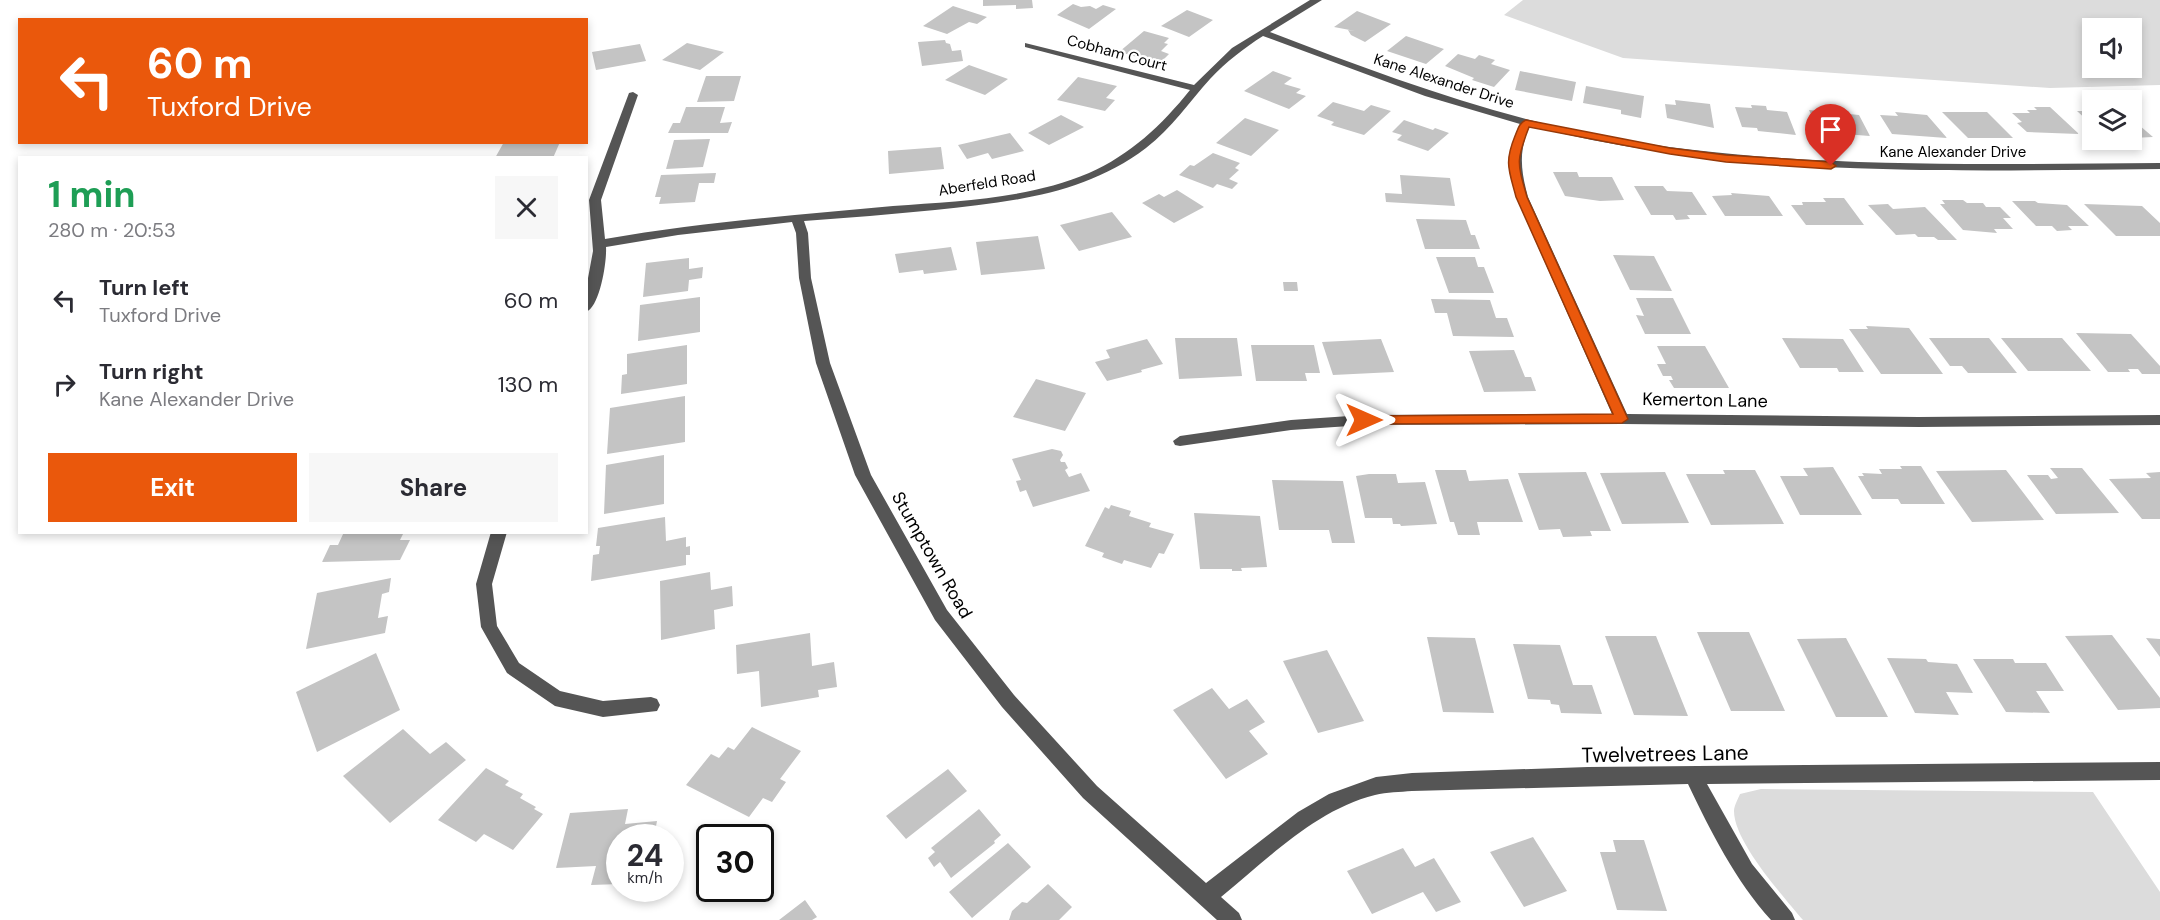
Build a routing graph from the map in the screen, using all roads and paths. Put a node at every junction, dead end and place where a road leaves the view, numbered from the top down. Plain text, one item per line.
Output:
1 (1317, 0) edge
2 (1262, 32) junction
3 (1029, 45) dead end
4 (1197, 89) junction
5 (633, 95) dead end
6 (1526, 123) junction
7 (2160, 165) edge
8 (797, 218) junction
9 (600, 244) junction
10 (588, 303) edge
11 (1622, 419) junction
12 (2160, 420) edge
13 (1180, 441) dead end
14 (498, 534) edge
15 (651, 705) dead end
16 (2160, 771) edge
17 (1694, 777) junction
18 (1205, 897) junction
19 (1232, 920) edge
20 (1785, 920) edge

1 - 2 street, Aberfeld Road
2 - 4 street, Aberfeld Road
2 - 6 street, Kane Alexander Drive
3 - 4 street, Cobham Court
4 - 8 street, Aberfeld Road
5 - 9 street
6 - 7 street, Kane Alexander Drive
6 - 11 street
8 - 9 street, Aberfeld Road
8 - 18 street, Stumptown Road
9 - 10 street
11 - 12 street, Kemerton Lane
11 - 13 street, Kemerton Lane
14 - 15 street
16 - 17 street, Twelvetrees Lane
17 - 18 street, Twelvetrees Lane
17 - 20 street
18 - 19 street, Stumptown Road

